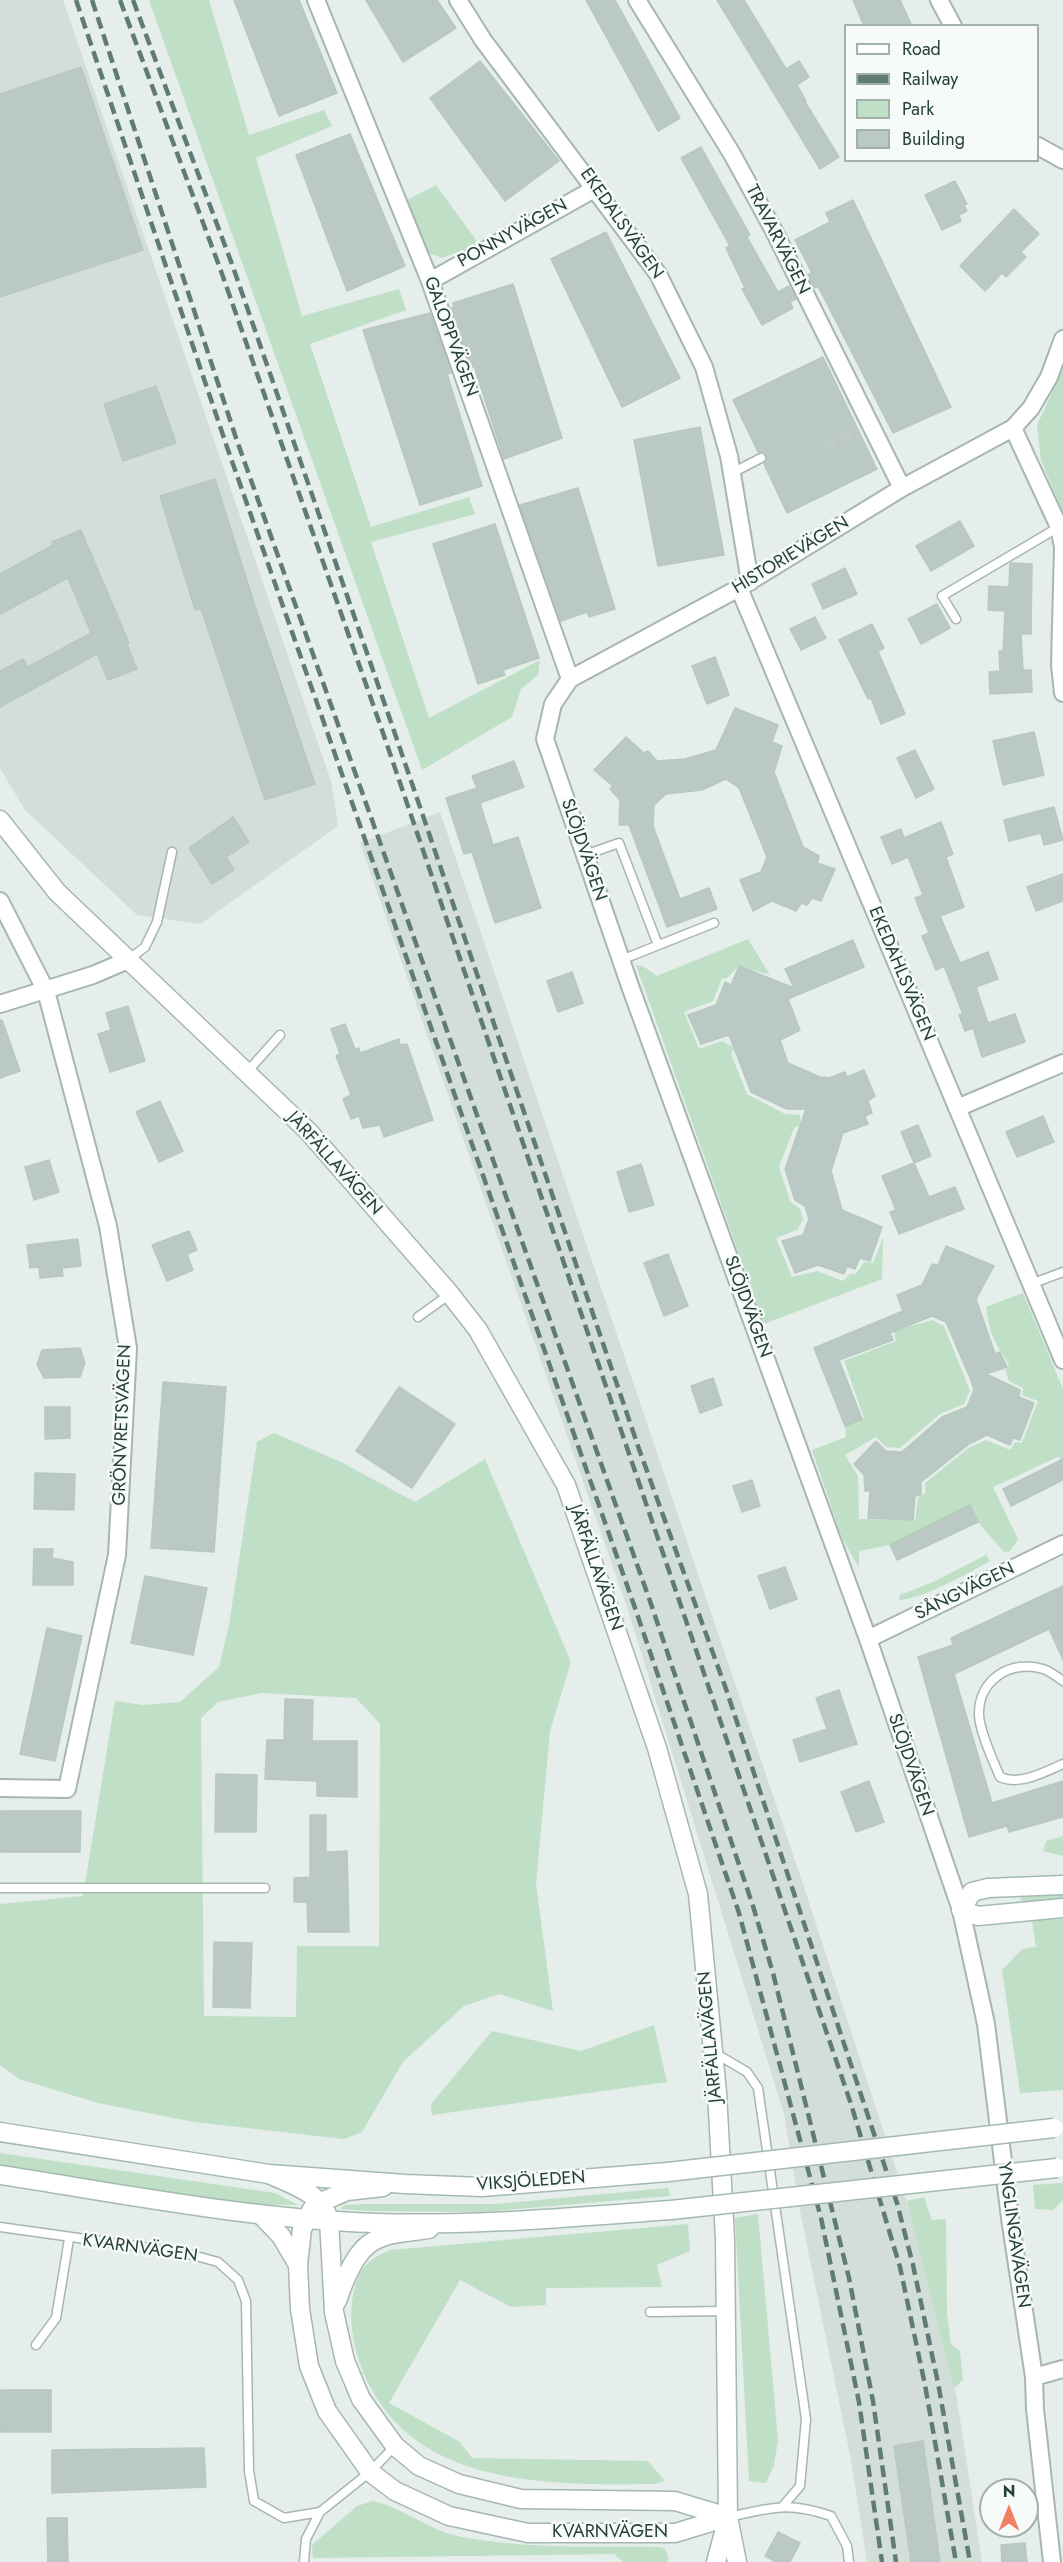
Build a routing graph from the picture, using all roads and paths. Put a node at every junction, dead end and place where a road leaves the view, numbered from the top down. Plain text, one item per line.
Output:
1 (316, 0) edge
2 (458, 0) edge
3 (637, 0) edge
4 (939, 0) edge
5 (952, 24) edge
6 (1039, 147) edge
7 (1063, 160) edge
8 (596, 188) junction
9 (430, 281) junction
10 (1063, 339) edge
11 (1013, 428) junction
12 (761, 458) dead end
13 (732, 473) junction
14 (902, 488) junction
15 (1059, 527) junction
16 (745, 585) junction
17 (956, 620) dead end
18 (570, 679) junction
19 (1063, 693) edge
20 (553, 704) joint
21 (0, 820) edge
22 (172, 852) dead end
23 (585, 855) junction
24 (0, 901) edge
25 (714, 923) dead end
26 (658, 945) junction
27 (128, 960) junction
28 (621, 960) junction
29 (46, 991) junction
30 (0, 1004) edge
31 (280, 1035) dead end
32 (1063, 1063) edge
33 (247, 1073) junction
34 (957, 1108) junction
35 (1063, 1272) edge
36 (1031, 1284) junction
37 (450, 1294) junction
38 (418, 1317) dead end
39 (1063, 1360) edge
40 (1063, 1544) edge
41 (868, 1639) junction
42 (1063, 1681) edge
43 (1063, 1764) edge
44 (0, 1788) edge
45 (1063, 1885) edge
46 (0, 1888) edge
47 (265, 1888) dead end
48 (1063, 1908) edge
49 (961, 1910) junction
50 (713, 2052) junction
51 (1058, 2128) edge
52 (0, 2132) edge
53 (1060, 2168) edge
54 (269, 2174) junction
55 (0, 2175) edge
56 (405, 2184) junction
57 (321, 2202) junction
58 (261, 2216) junction
59 (306, 2218) junction
60 (329, 2220) junction
61 (465, 2223) junction
62 (0, 2228) edge
63 (69, 2239) junction
64 (298, 2265) junction
65 (726, 2311) junction
66 (334, 2312) junction
67 (650, 2312) dead end
68 (36, 2345) dead end
69 (1063, 2369) edge
70 (1034, 2377) junction
71 (1063, 2382) edge
72 (395, 2446) junction
73 (370, 2472) junction
74 (783, 2506) junction
75 (320, 2512) junction
76 (728, 2517) junction
77 (304, 2562) edge
78 (716, 2562) edge
79 (737, 2562) edge
80 (849, 2562) edge
81 (1052, 2562) edge

1 - 9 street, GALOPPVÄGEN
2 - 8 street, EKEDALSVÄGEN
3 - 14 street, TRAVARVÄGEN
4 - 5 street
6 - 7 street
8 - 9 street, PONNYVÄGEN
8 - 13 street, EKEDALSVÄGEN
9 - 18 street, GALOPPVÄGEN
10 - 11 street, HISTORIEVÄGEN
11 - 14 street, HISTORIEVÄGEN
11 - 15 street
12 - 13 lane
13 - 16 street, EKEDALSVÄGEN
14 - 16 street, HISTORIEVÄGEN
15 - 17 lane
15 - 19 street
16 - 18 street, HISTORIEVÄGEN
16 - 34 street, EKEDAHLSVÄGEN
18 - 20 street, HISTORIEVÄGEN
20 - 23 street, SLÖJDVÄGEN
21 - 27 street, JÄRFÄLLAVÄGEN
22 - 27 lane
23 - 26 lane
23 - 28 street, SLÖJDVÄGEN
24 - 29 street, GRÖNVRETSVÄGEN
25 - 26 lane
26 - 28 lane
27 - 29 street
27 - 33 street, JÄRFÄLLAVÄGEN
28 - 41 street, SLÖJDVÄGEN
29 - 30 street
29 - 44 street, GRÖNVRETSVÄGEN
31 - 33 lane
32 - 34 street
33 - 37 street, JÄRFÄLLAVÄGEN
34 - 36 street, EKEDAHLSVÄGEN
35 - 36 lane
36 - 39 street, EKEDAHLSVÄGEN
37 - 38 lane
37 - 50 street, JÄRFÄLLAVÄGEN
40 - 41 street, SÅNGVÄGEN
41 - 49 street, SLÖJDVÄGEN
42 - 43 lane
45 - 49 street
46 - 47 lane
48 - 49 street
49 - 70 street, YNGLINGAVÄGEN
50 - 65 street, JÄRFÄLLAVÄGEN
50 - 74 lane
51 - 56 street, VIKSJÖLEDEN, bridge
52 - 54 street, VIKSJÖLEDEN
53 - 61 street, VIKSJÖLEDEN, bridge
54 - 56 street, VIKSJÖLEDEN
54 - 57 street
55 - 58 street, VIKSJÖLEDEN
56 - 57 street
57 - 59 street
57 - 60 street, KVARNVÄGEN
58 - 59 street, VIKSJÖLEDEN
58 - 64 street, KVARNVÄGEN
59 - 60 street, VIKSJÖLEDEN
59 - 64 street, KVARNVÄGEN
60 - 61 street, VIKSJÖLEDEN
60 - 66 street, KVARNVÄGEN
61 - 66 street
62 - 63 lane, KVARNVÄGEN
63 - 68 lane
63 - 75 lane, KVARNVÄGEN
64 - 73 street, KVARNVÄGEN
65 - 67 lane
65 - 76 street, JÄRFÄLLAVÄGEN
66 - 72 street, KVARNVÄGEN
69 - 70 street
70 - 71 street
70 - 81 street, YNGLINGAVÄGEN
72 - 73 lane, KVARNVÄGEN
72 - 76 street, KVARNVÄGEN
73 - 75 lane, KVARNVÄGEN
73 - 76 street, KVARNVÄGEN
74 - 76 lane
74 - 80 lane
75 - 77 lane
76 - 78 street, JÄRFÄLLAVÄGEN
76 - 79 street, JÄRFÄLLAVÄGEN

